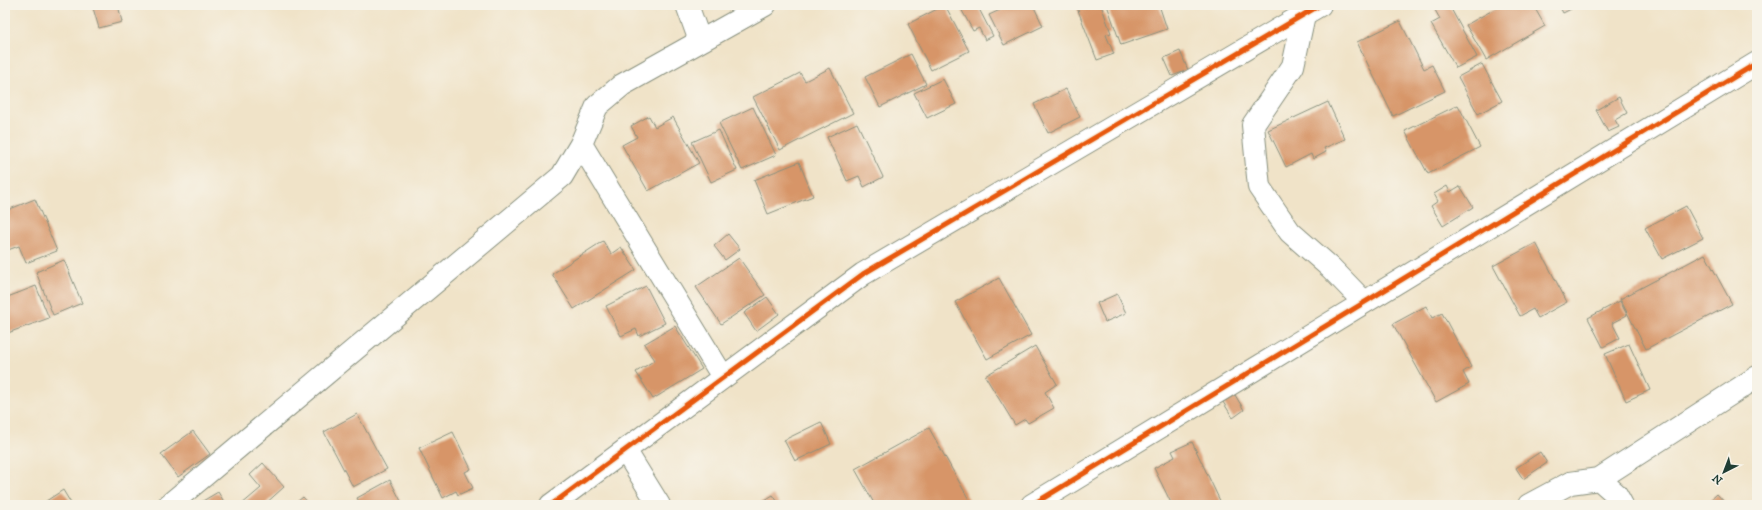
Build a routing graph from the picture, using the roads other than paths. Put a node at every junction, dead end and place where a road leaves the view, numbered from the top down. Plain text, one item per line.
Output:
1 (687, 5) edge
2 (765, 5) edge
3 (1312, 10) edge
4 (700, 41) junction
5 (1757, 63) edge
6 (581, 144) junction
7 (1364, 302) junction
8 (723, 377) junction
9 (1757, 377) edge
10 (625, 450) junction
11 (1600, 479) junction
12 (169, 505) edge
13 (551, 505) edge
14 (659, 505) edge
15 (1032, 505) edge
16 (1529, 505) edge
17 (1622, 505) edge

1 - 4 street
2 - 4 street
3 - 7 street
3 - 8 street
4 - 6 street
5 - 7 street
6 - 8 street
6 - 12 street
7 - 15 street
8 - 10 street
9 - 11 street
10 - 13 street
10 - 14 street
11 - 16 street
11 - 17 street

